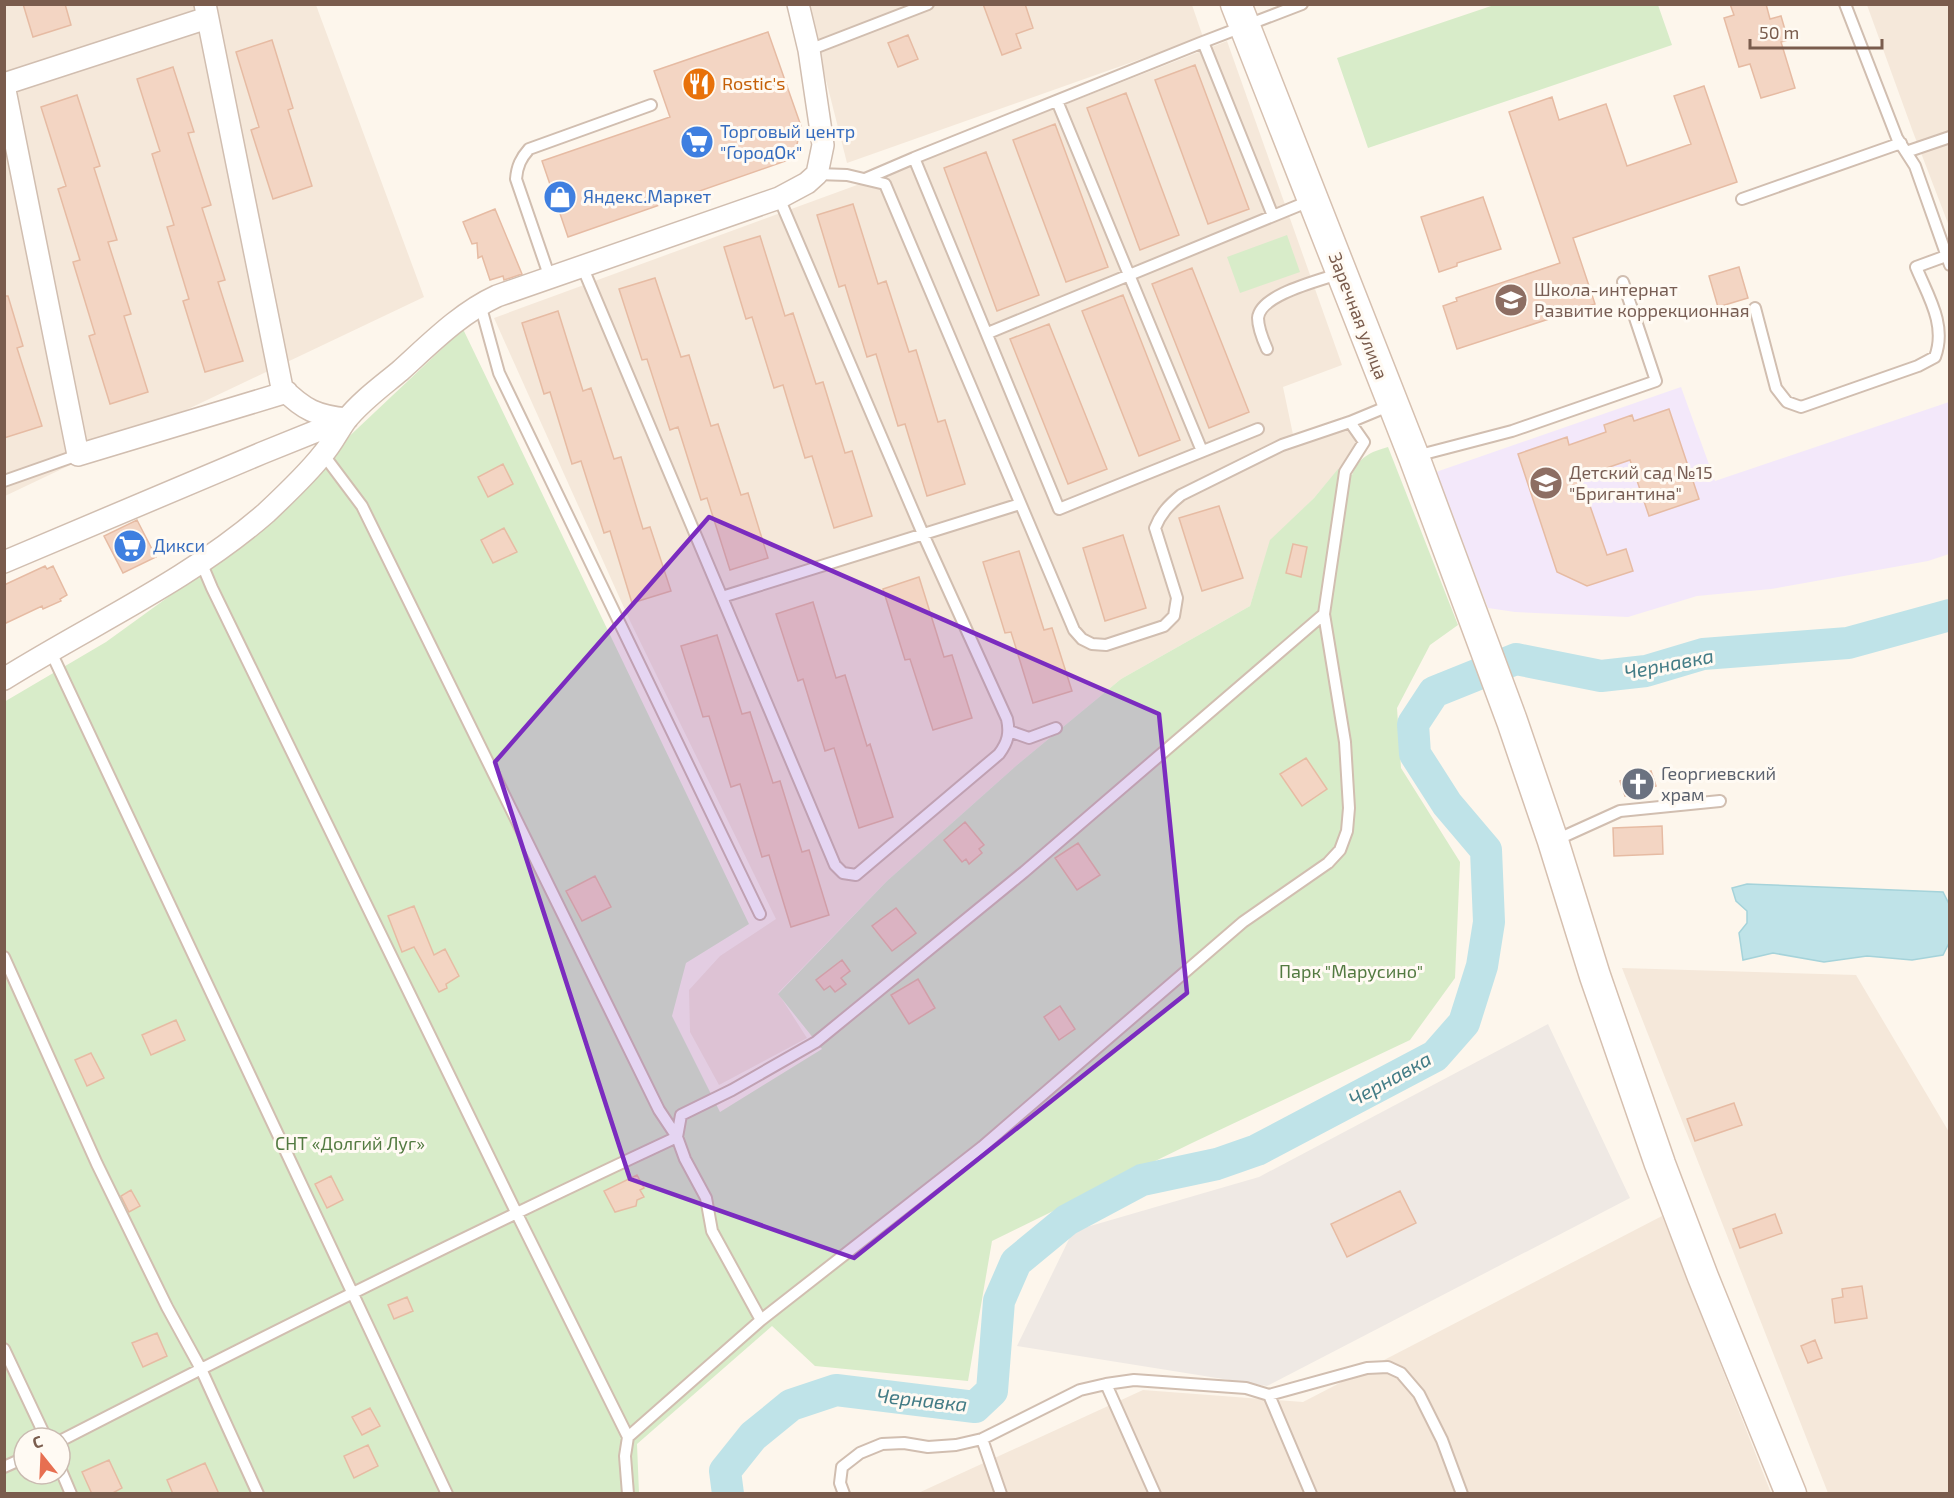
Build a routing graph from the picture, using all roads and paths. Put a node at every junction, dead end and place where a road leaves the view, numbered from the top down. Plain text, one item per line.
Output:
1 (798, 4) edge
2 (928, 4) edge
3 (1302, 4) edge
4 (1845, 4) edge
5 (206, 11) edge
6 (1240, 15) edge
7 (1203, 42) junction
8 (808, 50) junction
9 (4, 84) edge
10 (1057, 101) junction
11 (651, 105) dead end
12 (1950, 137) edge
13 (1903, 147) junction
14 (914, 158) junction
15 (817, 174) junction
16 (865, 179) junction
17 (779, 198) junction
18 (1742, 199) dead end
19 (1313, 200) junction
20 (1273, 216) junction
21 (1948, 260) edge
22 (582, 267) junction
23 (1341, 273) junction
24 (1128, 275) junction
25 (550, 278) junction
26 (1623, 282) dead end
27 (479, 304) junction
28 (1755, 308) dead end
29 (988, 333) junction
30 (1267, 349) dead end
31 (286, 392) junction
32 (1393, 404) junction
33 (347, 419) junction
34 (1350, 422) junction
35 (1258, 429) dead end
36 (1202, 451) junction
37 (323, 454) junction
38 (78, 455) junction
39 (1414, 457) junction
40 (4, 481) edge
41 (1020, 504) junction
42 (922, 534) junction
43 (4, 562) edge
44 (201, 562) junction
45 (722, 597) junction
46 (1324, 614) junction
47 (50, 650) junction
48 (4, 679) edge
49 (1056, 728) dead end
50 (1009, 731) junction
51 (1720, 801) dead end
52 (1553, 841) junction
53 (760, 914) dead end
54 (4, 957) edge
55 (677, 1137) junction
56 (516, 1212) junction
57 (352, 1292) junction
58 (761, 1320) junction
59 (4, 1349) edge
60 (201, 1369) junction
61 (1106, 1384) junction
62 (1269, 1395) junction
63 (40, 1426) edge
64 (72, 1435) edge
65 (628, 1437) junction
66 (981, 1439) junction
67 (258, 1494) edge
68 (447, 1494) edge
69 (628, 1494) edge
70 (844, 1494) edge
71 (1001, 1494) edge
72 (1155, 1494) edge
73 (1311, 1494) edge
74 (1462, 1494) edge
75 (1791, 1494) edge

1 - 8 street
2 - 8 lane
3 - 6 lane
4 - 13 lane
5 - 9 street
5 - 31 street
6 - 7 lane
6 - 19 street, Заречная улица
7 - 10 lane
7 - 20 lane
8 - 15 street
9 - 38 street
10 - 14 lane
10 - 24 lane
11 - 25 lane
12 - 13 lane
13 - 18 lane
13 - 21 lane
14 - 16 lane
14 - 29 lane
15 - 16 lane
15 - 17 street
16 - 41 lane
17 - 22 street
17 - 42 lane
19 - 20 lane
19 - 23 street, Заречная улица
20 - 24 lane
21 - 28 lane
22 - 25 street
22 - 45 lane
23 - 30 lane
23 - 32 street, Заречная улица
24 - 29 lane
24 - 36 lane
25 - 27 street
26 - 39 lane
27 - 33 street
27 - 53 lane
29 - 36 lane
31 - 33 street
31 - 38 street
32 - 34 lane
32 - 39 street, Заречная улица
33 - 37 street
33 - 43 street
34 - 41 lane
34 - 46 lane
35 - 36 lane
37 - 44 street
37 - 55 lane
38 - 40 lane
39 - 52 street, Заречная улица
41 - 42 lane
42 - 45 lane
42 - 50 lane
44 - 47 street
44 - 56 lane
45 - 50 lane
46 - 55 lane
46 - 58 lane
47 - 48 street
47 - 57 lane
49 - 50 lane
51 - 52 lane
52 - 75 street, Заречная улица
54 - 60 lane
55 - 56 lane
55 - 58 lane
56 - 57 lane
56 - 65 lane
57 - 60 lane
57 - 68 lane
58 - 65 lane
59 - 63 lane
60 - 64 lane
60 - 67 lane
61 - 62 lane
61 - 66 lane
61 - 72 lane
62 - 73 lane
62 - 74 lane
65 - 69 lane
66 - 70 lane
66 - 71 lane

